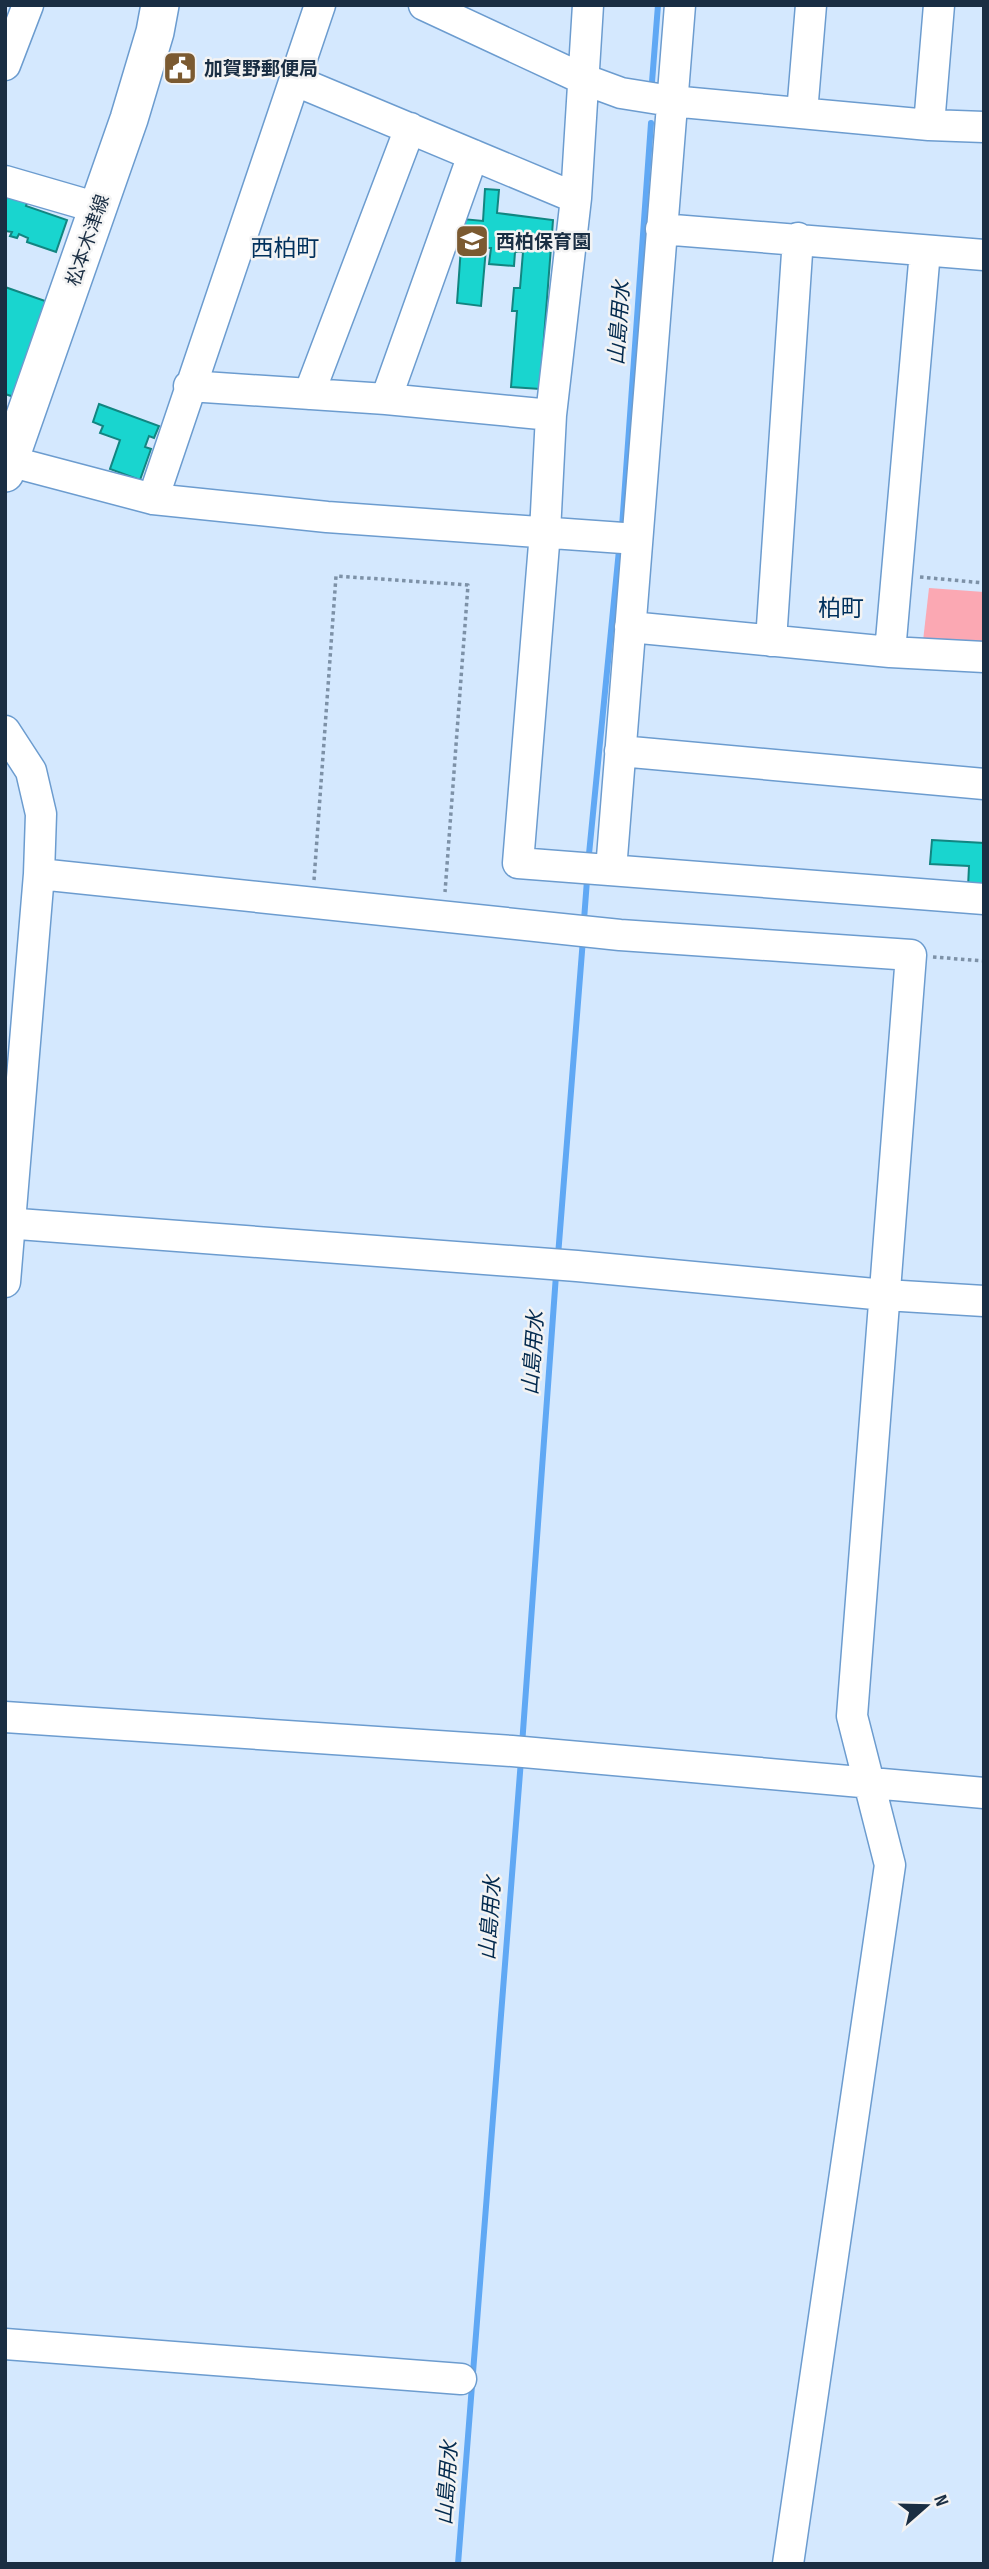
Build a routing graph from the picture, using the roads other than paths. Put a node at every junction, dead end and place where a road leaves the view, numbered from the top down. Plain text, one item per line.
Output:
1 (28, 5) edge
2 (160, 5) edge
3 (320, 5) edge
4 (424, 5) edge
5 (589, 5) edge
6 (680, 5) edge
7 (811, 5) edge
8 (939, 5) edge
9 (458, 13) edge
10 (6, 63) edge
11 (583, 79) junction
12 (296, 80) junction
13 (671, 101) junction
14 (802, 113) junction
15 (929, 125) junction
16 (984, 127) edge
17 (410, 128) junction
18 (473, 155) junction
19 (5, 181) edge
20 (576, 198) junction
21 (98, 208) junction
22 (661, 229) junction
23 (798, 239) junction
24 (925, 251) junction
25 (984, 255) edge
26 (189, 386) junction
27 (309, 394) junction
28 (386, 399) junction
29 (551, 415) junction
30 (7, 465) edge
31 (153, 499) junction
32 (545, 532) junction
33 (637, 538) junction
34 (630, 627) junction
35 (771, 641) junction
36 (890, 652) junction
37 (984, 657) edge
38 (5, 732) edge
39 (620, 751) junction
40 (984, 783) edge
41 (611, 870) junction
42 (39, 874) junction
43 (984, 899) edge
44 (8, 1224) edge
45 (5, 1282) edge
46 (886, 1295) junction
47 (984, 1301) edge
48 (5, 1717) edge
49 (868, 1782) junction
50 (984, 1793) edge
51 (5, 2344) edge
52 (461, 2379) dead end
53 (788, 2564) edge

1 - 10 street
2 - 21 main road, 松本木津線
3 - 12 street
4 - 9 street
5 - 11 street
6 - 13 street
7 - 14 street
8 - 15 street
9 - 11 street
11 - 13 street
11 - 20 street
12 - 17 street
12 - 26 street
13 - 14 street
13 - 22 street
14 - 15 street
15 - 16 street
17 - 18 street
17 - 27 street
18 - 20 street
18 - 28 street
19 - 21 street
20 - 29 street
21 - 30 main road, 松本木津線
22 - 23 street
22 - 33 street
23 - 24 street
23 - 35 street
24 - 25 street
24 - 36 street
26 - 27 street
26 - 31 street
27 - 28 street
28 - 29 street
29 - 32 street
30 - 31 street
31 - 32 street
32 - 33 street
32 - 41 street
33 - 34 street
34 - 35 street
34 - 39 street
35 - 36 street
36 - 37 street
38 - 42 street
39 - 40 street
39 - 41 street
41 - 43 street
42 - 44 street
42 - 46 street
44 - 45 street
44 - 46 street
46 - 47 street
46 - 49 street
48 - 49 street
49 - 50 street
49 - 53 street
51 - 52 street

